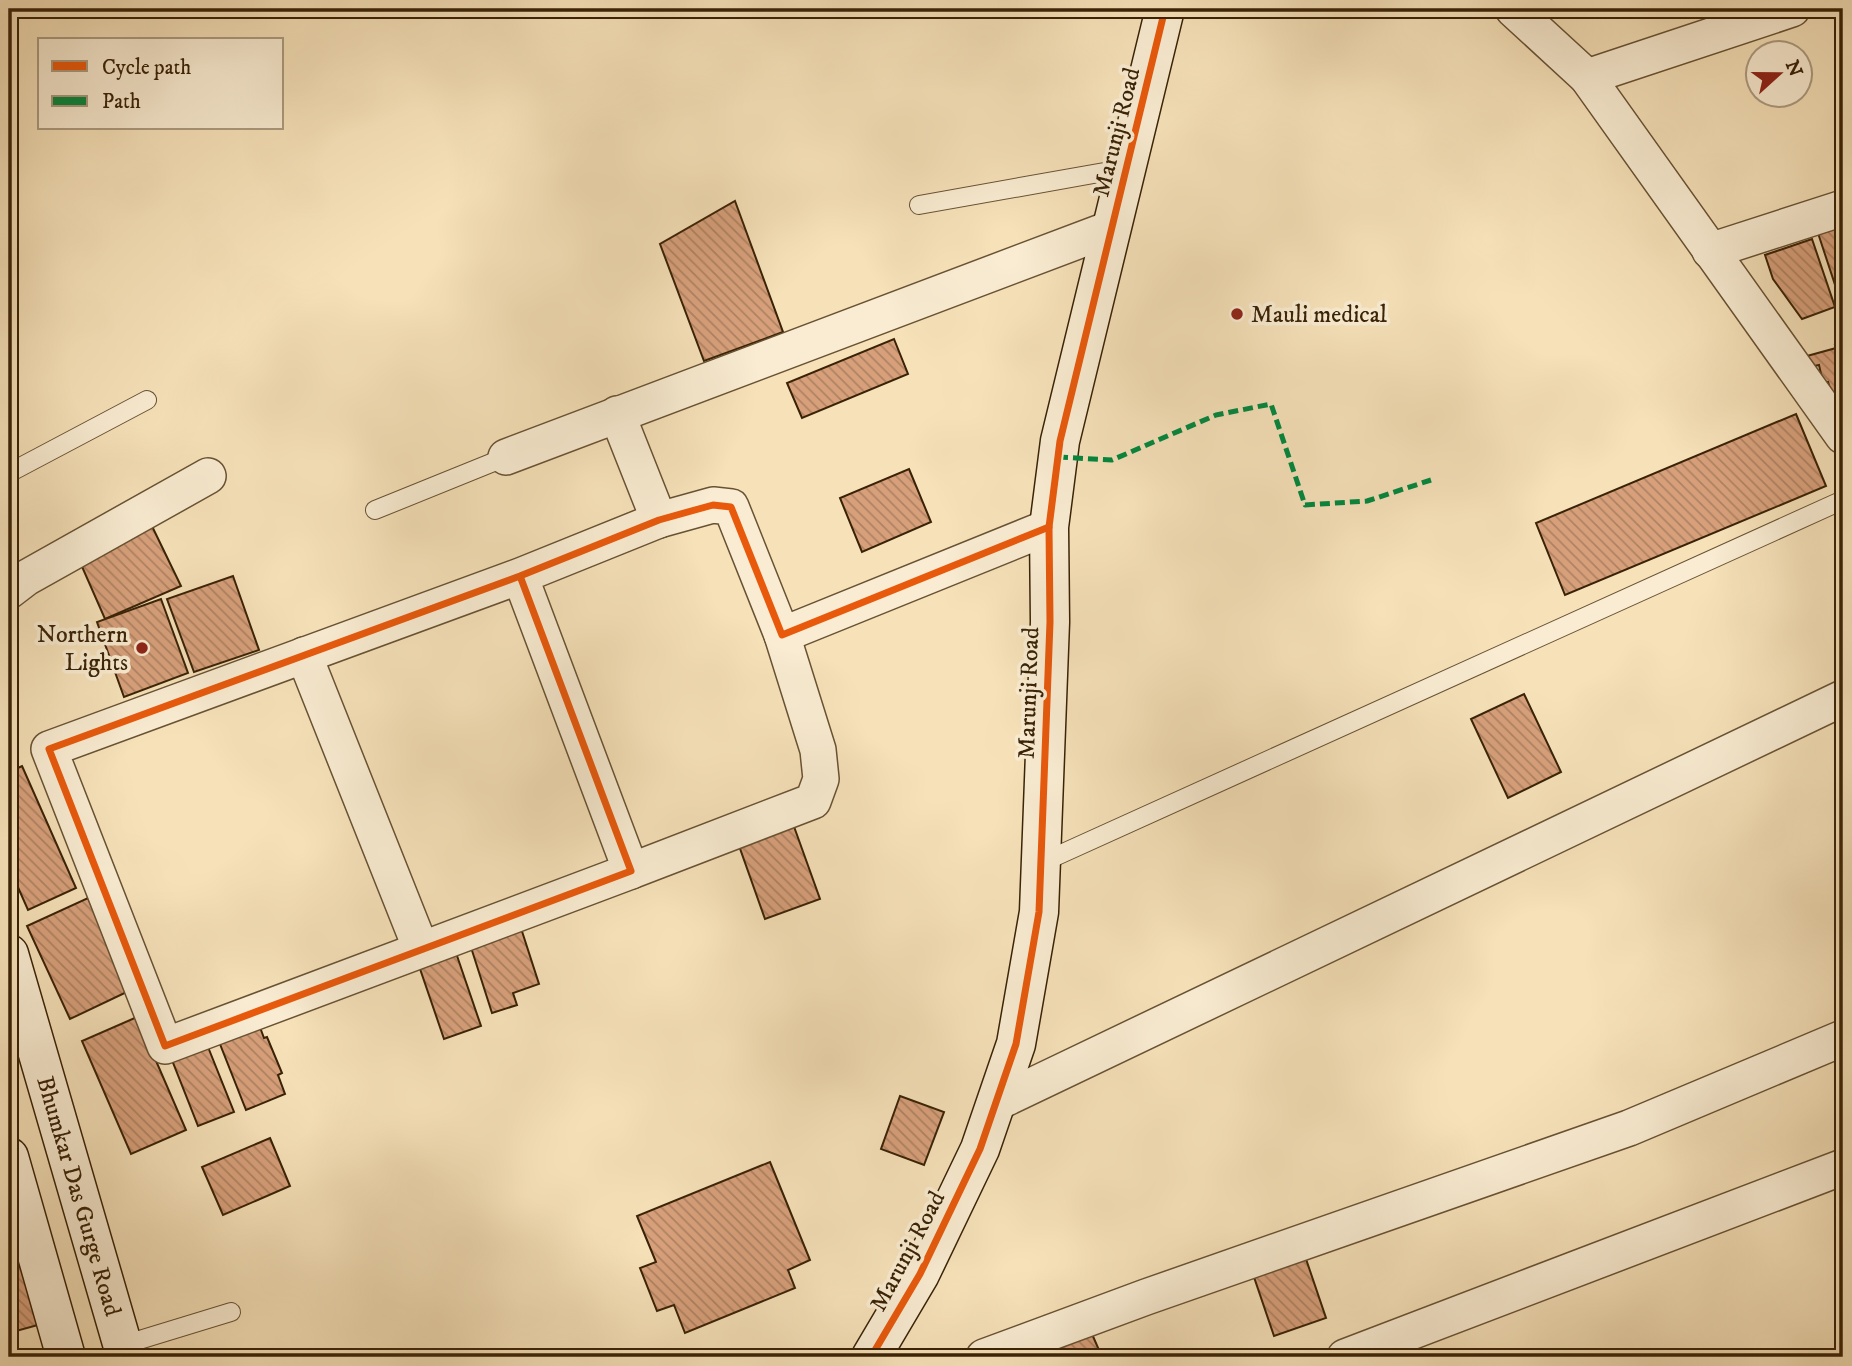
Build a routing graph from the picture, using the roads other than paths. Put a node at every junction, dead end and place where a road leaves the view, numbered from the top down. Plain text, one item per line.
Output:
1 (1165, 9) edge
2 (1513, 9) edge
3 (1792, 9) edge
4 (1587, 77) junction
5 (1127, 168) junction
6 (919, 205) dead end
7 (1843, 208) edge
8 (1112, 228) junction
9 (1710, 251) junction
10 (147, 400) dead end
11 (617, 414) junction
12 (1843, 436) edge
13 (506, 457) joint
14 (9, 473) edge
15 (208, 476) dead end
16 (1843, 500) edge
17 (375, 510) dead end
18 (659, 520) junction
19 (1049, 527) junction
20 (520, 576) junction
21 (9, 591) edge
22 (782, 635) junction
23 (304, 655) junction
24 (1843, 698) edge
25 (1041, 863) junction
26 (631, 871) junction
27 (421, 949) junction
28 (9, 954) edge
29 (17, 1013) edge
30 (1843, 1038) edge
31 (996, 1103) junction
32 (9, 1157) edge
33 (1843, 1167) edge
34 (231, 1312) dead end
35 (124, 1351) edge
36 (66, 1357) edge
37 (871, 1357) edge
38 (984, 1357) edge
39 (1345, 1357) edge

1 - 5 street, Marunji Road
2 - 4 street
3 - 4 street
4 - 9 street
5 - 6 lane
5 - 8 street, Marunji Road
7 - 9 street
8 - 11 street
8 - 19 street, Marunji Road
9 - 12 street
10 - 14 lane
11 - 13 street
11 - 18 street
13 - 17 lane
15 - 21 street
16 - 25 lane
18 - 20 street
18 - 22 street
19 - 22 street
19 - 25 street, Marunji Road
20 - 23 street
20 - 26 street
22 - 26 street
23 - 27 street
23 - 27 street
24 - 31 street
25 - 31 street, Marunji Road
26 - 27 street
28 - 29 street, Bhumkar Das Gurge Road
29 - 35 street, Bhumkar Das Gurge Road
30 - 38 street
31 - 37 street, Marunji Road
32 - 36 street
33 - 39 street
34 - 35 lane

